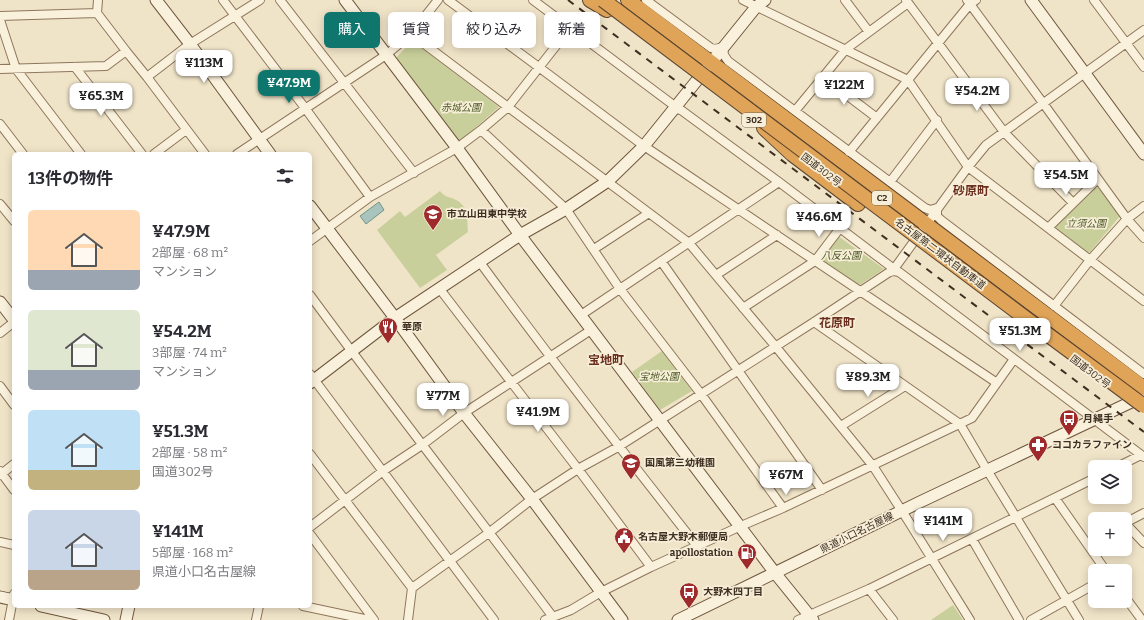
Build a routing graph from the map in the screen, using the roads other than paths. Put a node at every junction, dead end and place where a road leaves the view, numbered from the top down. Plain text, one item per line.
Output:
1 (98, 0) edge
2 (156, 0) edge
3 (223, 0) edge
4 (260, 0) edge
5 (280, 0) edge
6 (345, 0) edge
7 (438, 0) edge
8 (448, 0) edge
9 (533, 0) edge
10 (590, 0) edge
11 (594, 0) edge
12 (619, 0) edge
13 (628, 0) edge
14 (646, 0) edge
15 (743, 0) edge
16 (845, 0) edge
17 (1031, 0) edge
18 (1094, 0) edge
19 (907, 1) edge
20 (971, 1) edge
21 (761, 3) edge
22 (605, 5) edge
23 (428, 12) edge
24 (549, 12) edge
25 (97, 13) junction
26 (664, 13) junction
27 (234, 15) junction
28 (0, 16) edge
29 (0, 20) edge
30 (669, 30) junction
31 (1144, 30) edge
32 (869, 32) junction
33 (938, 43) junction
34 (1127, 43) junction
35 (190, 44) junction
36 (724, 47) junction
37 (395, 48) edge
38 (430, 48) edge
39 (555, 48) edge
40 (596, 48) edge
41 (846, 50) junction
42 (126, 51) junction
43 (386, 56) junction
44 (712, 62) junction
45 (75, 67) junction
46 (1144, 67) edge
47 (540, 68) junction
48 (0, 69) edge
49 (16, 69) junction
50 (1085, 73) junction
51 (147, 77) junction
52 (823, 77) junction
53 (699, 79) junction
54 (908, 80) junction
55 (345, 83) junction
56 (757, 83) junction
57 (741, 84) junction
58 (1043, 103) junction
59 (508, 107) junction
60 (305, 108) junction
61 (674, 109) junction
62 (795, 111) junction
63 (877, 118) junction
64 (936, 120) junction
65 (0, 124) edge
66 (764, 128) junction
67 (186, 130) junction
68 (481, 130) junction
69 (1004, 132) junction
70 (258, 139) junction
71 (644, 146) junction
72 (457, 148) junction
73 (21, 152) edge
74 (80, 152) edge
75 (140, 152) edge
76 (157, 152) edge
77 (202, 152) edge
78 (240, 152) edge
79 (268, 152) edge
80 (849, 152) junction
81 (1144, 154) edge
82 (860, 160) junction
83 (968, 167) junction
84 (414, 173) junction
85 (1098, 179) junction
86 (867, 180) junction
87 (608, 181) junction
88 (779, 182) junction
89 (890, 182) junction
90 (370, 197) junction
91 (1073, 203) junction
92 (1144, 206) edge
93 (1, 208) edge
94 (312, 208) edge
95 (937, 208) junction
96 (566, 209) junction
97 (738, 210) junction
98 (649, 213) junction
99 (12, 219) edge
100 (1127, 219) junction
101 (927, 224) junction
102 (328, 228) junction
103 (840, 228) junction
104 (1048, 228) junction
105 (520, 235) junction
106 (777, 235) junction
107 (1144, 238) edge
108 (312, 240) edge
109 (915, 240) junction
110 (689, 243) junction
111 (954, 245) junction
112 (974, 245) junction
113 (594, 249) junction
114 (1090, 260) junction
115 (479, 261) junction
116 (661, 261) junction
117 (815, 261) junction
118 (892, 271) junction
119 (716, 275) junction
120 (439, 288) junction
121 (620, 289) junction
122 (862, 292) junction
123 (312, 299) edge
124 (1144, 300) edge
125 (0, 302) edge
126 (1054, 306) junction
127 (743, 308) junction
128 (581, 315) junction
129 (12, 318) edge
130 (395, 318) junction
131 (814, 322) junction
132 (12, 323) edge
133 (591, 330) junction
134 (0, 333) edge
135 (776, 347) junction
136 (351, 352) junction
137 (550, 357) junction
138 (1014, 359) junction
139 (738, 370) junction
140 (1144, 374) edge
141 (312, 379) edge
142 (1112, 381) junction
143 (512, 382) junction
144 (997, 383) junction
145 (0, 386) edge
146 (905, 386) junction
147 (1144, 388) edge
148 (701, 394) junction
149 (1144, 396) edge
150 (12, 402) edge
151 (1129, 402) junction
152 (1144, 406) edge
153 (464, 413) junction
154 (1144, 413) edge
155 (1094, 419) junction
156 (660, 420) junction
157 (960, 424) junction
158 (841, 426) junction
159 (422, 445) junction
160 (618, 447) junction
161 (312, 456) edge
162 (1143, 456) edge
163 (1132, 461) edge
164 (12, 465) edge
165 (873, 466) junction
166 (578, 469) junction
167 (987, 470) junction
168 (383, 471) junction
169 (0, 473) edge
170 (1088, 482) edge
171 (12, 488) edge
172 (822, 490) junction
173 (1055, 498) junction
174 (346, 499) junction
175 (532, 499) junction
176 (783, 508) junction
177 (902, 511) junction
178 (1144, 513) edge
179 (1017, 517) junction
180 (1132, 519) edge
181 (312, 525) edge
182 (740, 526) junction
183 (1132, 530) edge
184 (490, 532) junction
185 (312, 537) edge
186 (972, 539) junction
187 (0, 542) edge
188 (1144, 543) edge
189 (1087, 544) joint
190 (12, 545) edge
191 (697, 546) junction
192 (932, 558) junction
193 (450, 561) junction
194 (1101, 564) edge
195 (651, 568) junction
196 (775, 573) junction
197 (412, 588) junction
198 (1088, 588) edge
199 (869, 589) junction
200 (601, 592) junction
201 (0, 597) edge
202 (12, 598) edge
203 (1067, 600) junction
204 (12, 607) edge
205 (1132, 607) edge
206 (49, 608) edge
207 (129, 608) edge
208 (259, 608) edge
209 (312, 608) edge
210 (811, 617) edge
211 (549, 619) edge
212 (9, 620) edge
213 (104, 620) edge
214 (126, 620) edge
215 (256, 620) edge
216 (369, 620) edge
217 (374, 620) edge
218 (408, 620) edge
219 (494, 620) edge
220 (622, 620) edge
221 (678, 620) edge
222 (798, 620) edge
223 (893, 620) edge
224 (970, 620) edge
225 (1019, 620) edge
226 (1031, 620) edge
227 (1079, 620) edge
228 (1142, 620) edge

1 - 25 street
2 - 35 street
3 - 27 street
4 - 27 street
5 - 55 street
6 - 43 street
7 - 23 street
8 - 47 street
9 - 24 street
10 - 22 highway
11 - 22 highway, 国道302号 / 302
12 - 149 highway, 名古屋第二環状自動車道 / C2
13 - 30 highway, 国道302号 / 302
14 - 26 street
15 - 21 street
16 - 32 street
17 - 50 street
18 - 34 street
19 - 32 street
19 - 33 street
20 - 33 street
20 - 58 street
21 - 36 street
21 - 41 street
22 - 53 highway, 国道302号 / 302
22 - 142 highway, 名古屋第二環状自動車道 / C2, bridge
25 - 28 street
25 - 42 street
26 - 30 street
26 - 36 street
27 - 35 street
27 - 60 street
29 - 49 street
30 - 44 highway, 国道302号 / 302
31 - 34 street
32 - 41 street
33 - 54 street
33 - 69 street
34 - 46 street
34 - 50 street
35 - 51 street
35 - 70 street
36 - 44 street
36 - 56 street
37 - 43 street
38 - 59 street
39 - 47 street
40 - 61 street
41 - 52 street
41 - 54 street
42 - 45 street
42 - 51 street
43 - 55 street
43 - 72 street
44 - 53 street
44 - 57 highway, 国道302号 / 302
45 - 49 street
45 - 75 street
47 - 59 street
47 - 71 street
48 - 49 street
49 - 74 street
50 - 58 street
50 - 81 street
51 - 67 street
52 - 62 street
52 - 63 street
53 - 61 street
53 - 66 highway, 国道302号 / 302
54 - 63 street
54 - 64 street
55 - 60 street
55 - 84 street
56 - 57 street
56 - 62 street
57 - 86 highway, 国道302号 / 302
58 - 69 street
58 - 85 street
59 - 68 street
59 - 87 street
60 - 70 street
60 - 90 street
61 - 71 street
61 - 88 street
62 - 80 street
63 - 80 street
64 - 83 street
64 - 89 street
65 - 73 street
66 - 109 highway, 国道302号 / 302
66 - 142 highway, bridge
67 - 76 street
67 - 77 street
68 - 72 street
68 - 96 street
69 - 83 street
69 - 91 street
70 - 78 street
70 - 79 street
71 - 87 street
71 - 97 street
72 - 84 street
72 - 105 street
80 - 82 street
82 - 86 street
82 - 89 street
83 - 95 street
83 - 104 street
84 - 90 street
85 - 91 street
85 - 100 street
86 - 101 highway, 国道302号 / 302
87 - 96 street
87 - 98 street
88 - 97 street
88 - 103 street
89 - 95 street
90 - 102 street
91 - 104 street
92 - 100 street
93 - 99 street
94 - 102 street
95 - 101 street
95 - 112 street
96 - 105 street
96 - 113 street
97 - 106 street
97 - 110 street
98 - 110 street
98 - 113 street
100 - 107 street
100 - 114 street
101 - 109 street
101 - 111 highway, 国道302号 / 302
102 - 108 street
102 - 130 street
103 - 117 street
103 - 118 street
104 - 114 street
105 - 115 street
105 - 128 street
106 - 117 street
106 - 119 street
109 - 118 street
109 - 151 highway, 国道302号 / 302
110 - 116 street
110 - 119 street
111 - 112 street
111 - 147 highway, 国道302号 / 302
112 - 126 street
113 - 121 street
114 - 124 street
114 - 126 street
115 - 120 street
115 - 137 street
116 - 121 street
116 - 139 street
117 - 122 street
117 - 127 street
118 - 122 street
118 - 138 street
119 - 127 street
120 - 130 street
120 - 143 street
121 - 128 street
121 - 148 street
122 - 131 street
122 - 144 street
123 - 136 street
125 - 129 street
126 - 140 street
127 - 135 street
128 - 133 street
130 - 136 street
130 - 153 street
131 - 135 street
131 - 146 street
132 - 134 street
133 - 137 street
133 - 156 street
135 - 139 street
135 - 158 street
136 - 141 street
136 - 159 street
137 - 143 street
137 - 160 street
138 - 144 street
138 - 155 street
139 - 148 street
139 - 172 street
141 - 168 street
142 - 152 highway, 名古屋第二環状自動車道 / C2, bridge
143 - 153 street
143 - 166 street
144 - 157 street
145 - 150 street
146 - 157 street
146 - 158 street
148 - 156 street
148 - 176 street
149 - 151 street, 県道小口名古屋線
151 - 154 highway, 国道302号 / 302
151 - 155 street, 県道小口名古屋線
153 - 159 street
153 - 175 street
155 - 162 street
155 - 167 street, 県道小口名古屋線
156 - 160 street
156 - 182 street
157 - 165 street
157 - 167 street
158 - 165 street
159 - 168 street
159 - 184 street
160 - 166 street
160 - 191 street
161 - 174 street
162 - 163 street
164 - 169 street
165 - 172 street
165 - 177 street
166 - 175 street
166 - 195 street
167 - 177 street, 県道小口名古屋線
167 - 179 street
168 - 174 street
168 - 193 street
169 - 171 street
170 - 173 street
172 - 176 street
173 - 179 street
173 - 189 street
174 - 181 street
174 - 197 street
175 - 184 street
175 - 200 street
176 - 182 street
177 - 192 street
177 - 196 street, 県道小口名古屋線
178 - 180 street
179 - 186 street
179 - 203 street
182 - 191 street
182 - 196 street
183 - 188 street
184 - 193 street
184 - 211 street
185 - 217 street
186 - 192 street
186 - 225 street
187 - 190 street
189 - 194 street
191 - 195 street
192 - 199 street
192 - 224 street
193 - 197 street
193 - 219 street
195 - 200 street
196 - 210 street
196 - 221 street, 県道小口名古屋線
197 - 218 street
198 - 203 street
199 - 210 street
199 - 223 street
200 - 211 street
200 - 220 street
201 - 202 street
203 - 226 street
203 - 227 street
204 - 212 street
205 - 228 street
206 - 213 street
207 - 214 street
208 - 215 street
209 - 216 street
210 - 222 street

